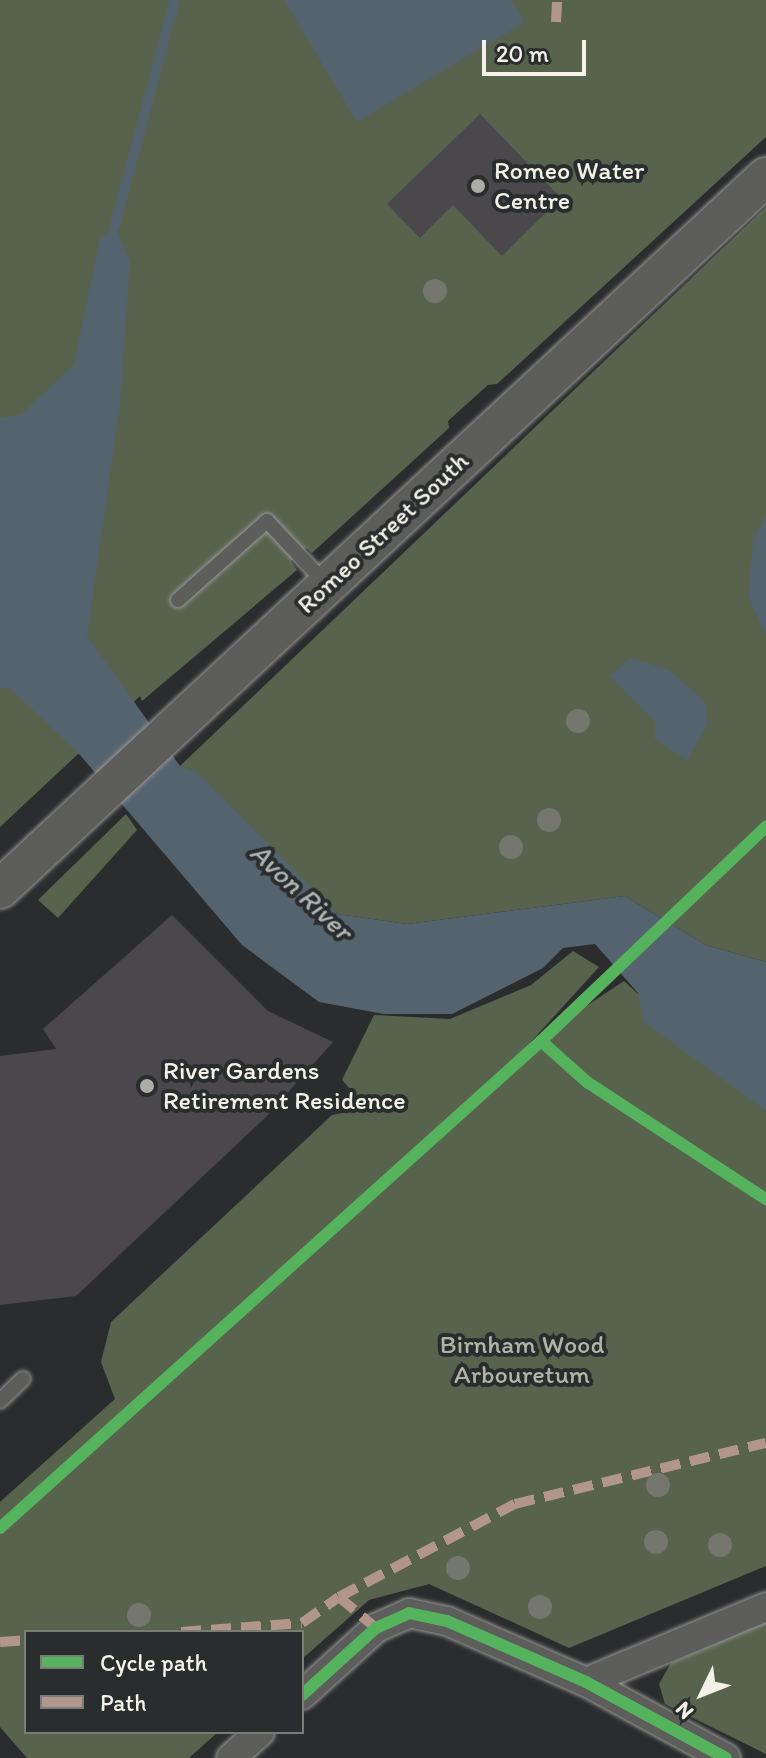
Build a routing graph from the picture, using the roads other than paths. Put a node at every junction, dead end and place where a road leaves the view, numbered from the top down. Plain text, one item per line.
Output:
1 (766, 177) edge
2 (327, 585) junction
3 (178, 600) dead end
4 (0, 889) edge
5 (23, 1379) dead end
6 (0, 1401) edge
7 (766, 1607) edge
8 (586, 1682) junction
9 (304, 1693) edge
10 (258, 1734) edge
11 (231, 1758) edge
12 (726, 1758) edge

1 - 2 main road, Romeo Street South
2 - 3 lane
2 - 4 main road, Romeo Street South
5 - 6 lane
7 - 8 street
8 - 9 street
8 - 12 street
10 - 11 street

